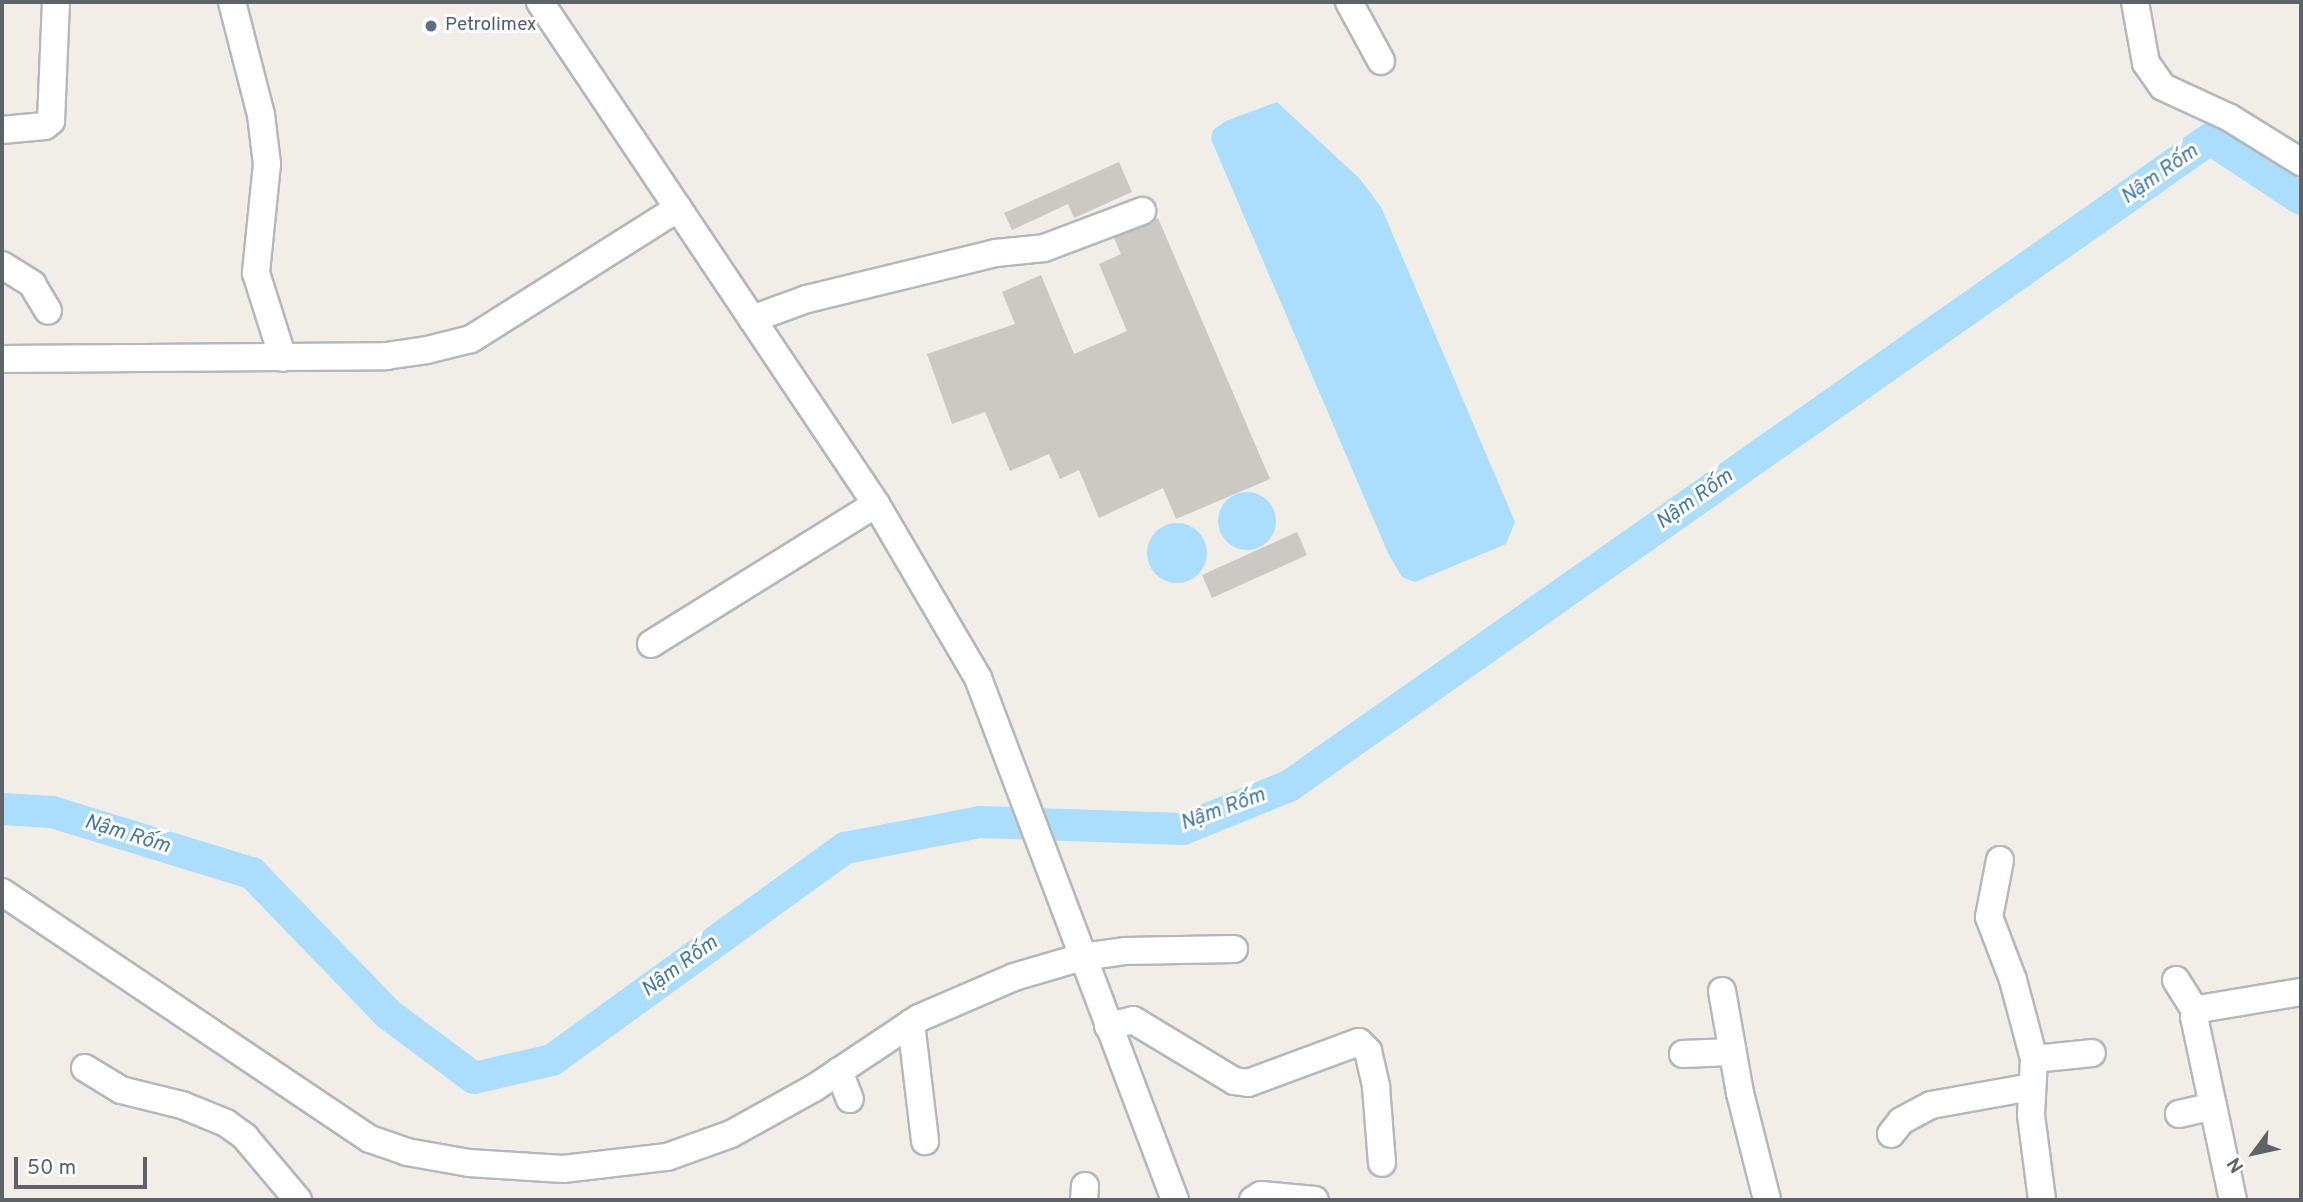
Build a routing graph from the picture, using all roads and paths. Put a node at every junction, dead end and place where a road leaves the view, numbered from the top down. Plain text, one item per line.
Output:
1 (56, 2) edge
2 (232, 2) edge
3 (540, 2) edge
4 (1349, 2) edge
5 (2135, 2) edge
6 (1381, 61) dead end
7 (2, 130) edge
8 (2301, 162) edge
9 (678, 208) junction
10 (1142, 211) dead end
11 (2, 265) edge
12 (48, 311) dead end
13 (752, 319) junction
14 (283, 358) junction
15 (2, 359) edge
16 (876, 504) junction
17 (651, 644) dead end
18 (2000, 860) dead end
19 (2, 892) edge
20 (1234, 949) dead end
21 (1079, 950) junction
22 (2176, 980) dead end
23 (1722, 991) dead end
24 (2301, 992) edge
25 (2196, 1012) junction
26 (911, 1023) junction
27 (1108, 1026) junction
28 (1732, 1052) junction
29 (2092, 1053) dead end
30 (1683, 1054) dead end
31 (2034, 1059) junction
32 (85, 1068) dead end
33 (839, 1071) junction
34 (2031, 1087) junction
35 (850, 1099) dead end
36 (2213, 1106) junction
37 (2179, 1114) dead end
38 (1891, 1134) dead end
39 (925, 1141) dead end
40 (1382, 1163) dead end
41 (293, 1198) edge
42 (1175, 1200) edge
43 (1253, 1200) edge
44 (1315, 1200) edge
45 (1768, 1200) edge
46 (2042, 1200) edge
47 (2233, 1200) edge

1 - 7 street
2 - 14 street
3 - 9 street
4 - 6 street
5 - 8 street
9 - 13 street
9 - 14 street
10 - 13 street
11 - 12 street
13 - 16 street
14 - 15 street
16 - 17 street
16 - 21 street
18 - 31 street
19 - 33 street
20 - 21 street
21 - 26 street
21 - 27 street
22 - 25 street
23 - 28 street
24 - 25 street
25 - 36 street
26 - 33 street
26 - 39 street
27 - 40 street
27 - 42 street
28 - 30 street
28 - 45 street
29 - 31 street
31 - 34 street
32 - 41 street
33 - 35 street
34 - 38 street
34 - 46 street
36 - 37 street
36 - 47 street
43 - 44 street

